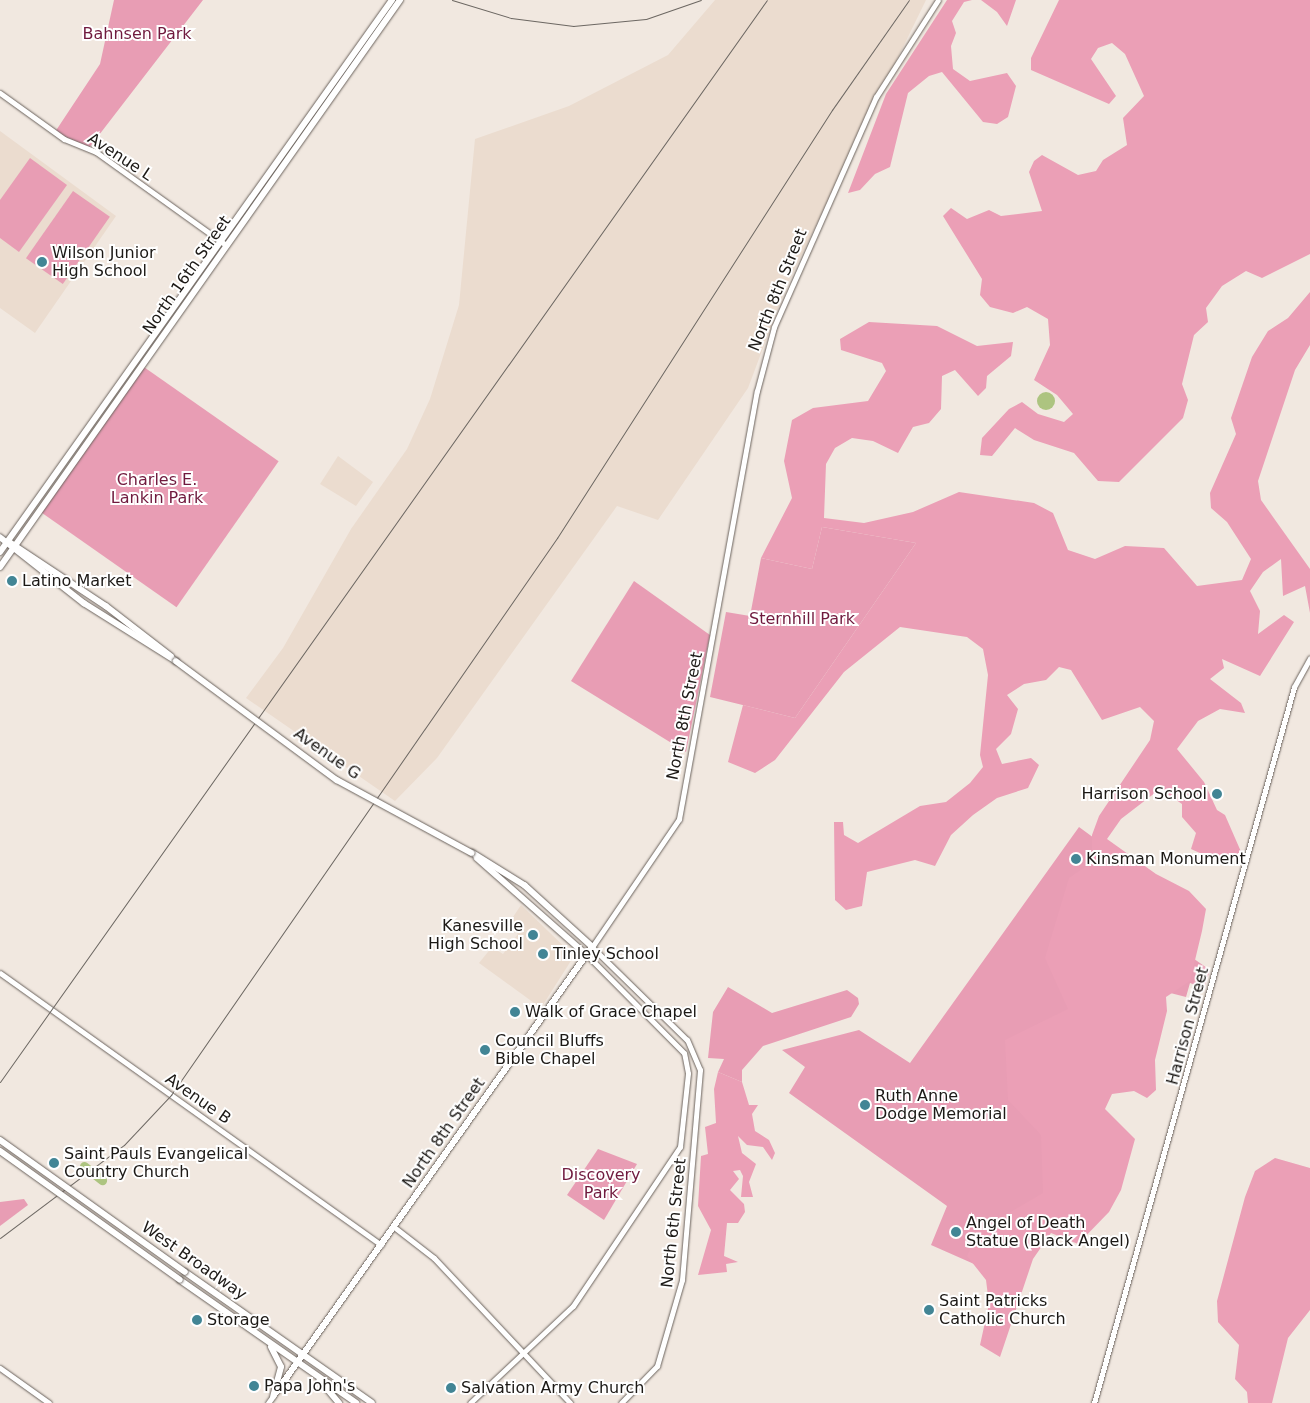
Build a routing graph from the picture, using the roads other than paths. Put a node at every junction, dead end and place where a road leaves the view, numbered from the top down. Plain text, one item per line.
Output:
1 (392, 0) edge
2 (400, 0) edge
3 (938, 0) edge
4 (0, 93) edge
5 (223, 243) junction
6 (0, 537) edge
7 (7, 542) junction
8 (15, 548) junction
9 (0, 552) edge
10 (0, 567) edge
11 (1310, 658) edge
12 (176, 662) junction
13 (472, 853) junction
14 (592, 946) junction
15 (586, 954) junction
16 (0, 973) edge
17 (681, 1034) joint
18 (0, 1140) edge
19 (0, 1151) edge
20 (394, 1227) junction
21 (381, 1245) junction
22 (264, 1339) junction
23 (523, 1353) junction
24 (303, 1354) junction
25 (297, 1361) junction
26 (0, 1368) edge
27 (314, 1372) junction
28 (273, 1396) junction
29 (50, 1403) edge
30 (268, 1403) edge
31 (340, 1403) edge
32 (356, 1403) edge
33 (372, 1403) edge
34 (470, 1403) edge
35 (570, 1403) edge
36 (621, 1403) edge
37 (1094, 1403) edge

1 - 5 main road, North 16th Street
2 - 5 main road, North 16th Street
3 - 14 street, North 8th Street
4 - 5 street, Avenue L
5 - 7 main road, North 16th Street
5 - 8 main road, North 16th Street
6 - 7 main road, Avenue G
7 - 8 main road, Avenue G
7 - 9 main road, North 16th Street
8 - 10 main road, North 16th Street
8 - 12 main road, Avenue G
8 - 12 main road, Avenue G
11 - 37 street, Harrison Street
12 - 13 main road, Avenue G, bridge
13 - 14 main road, Avenue G
13 - 15 main road, Avenue G
14 - 15 main road, North 8th Street
14 - 17 street, Avenue G
15 - 20 main road, North 8th Street
15 - 23 street, Avenue G
16 - 21 street, Avenue B
17 - 36 street, North 6th Street
18 - 24 main road, West Broadway, bridge
19 - 22 main road, West Broadway, bridge
20 - 21 main road, North 8th Street
20 - 23 street
21 - 24 main road, North 8th Street
22 - 25 main road, West Broadway
22 - 28 main road
23 - 34 street, Avenue G
23 - 35 street
24 - 25 main road, North 8th Street
24 - 33 main road, West Broadway
25 - 27 main road, West Broadway
25 - 28 main road, North 8th Street
26 - 29 street
27 - 31 main road, West Broadway
27 - 32 main road
28 - 30 street

